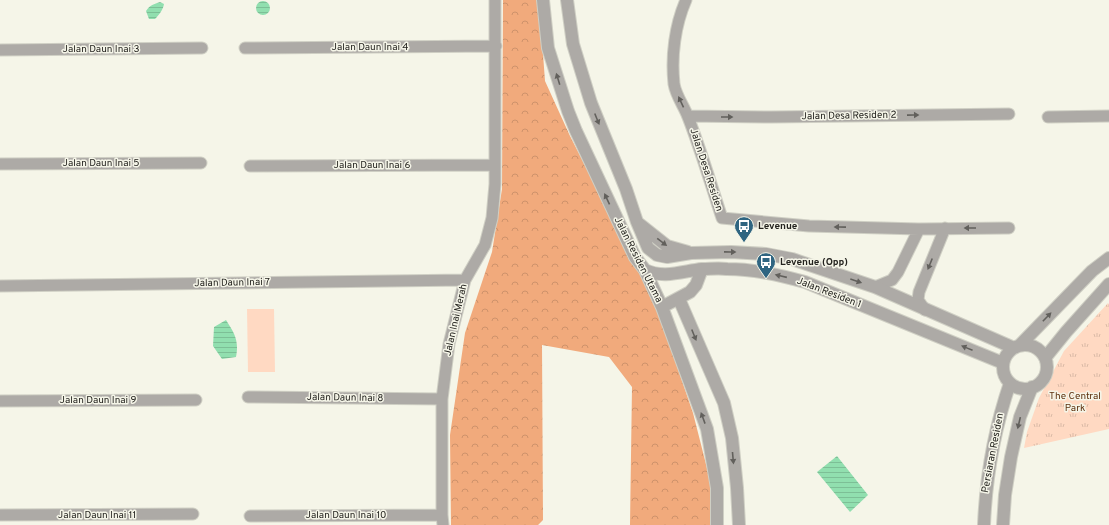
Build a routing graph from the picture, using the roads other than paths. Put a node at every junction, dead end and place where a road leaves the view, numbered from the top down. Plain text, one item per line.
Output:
1 (495, 0) edge
2 (544, 0) edge
3 (567, 0) edge
4 (686, 0) edge
5 (496, 46) junction
6 (202, 48) dead end
7 (245, 48) dead end
8 (0, 50) edge
9 (1009, 114) dead end
10 (688, 116) junction
11 (1109, 116) edge
12 (1048, 117) dead end
13 (201, 162) dead end
14 (0, 164) edge
15 (494, 165) junction
16 (250, 166) dead end
17 (637, 222) junction
18 (944, 228) junction
19 (1009, 228) dead end
20 (919, 229) junction
21 (691, 253) junction
22 (657, 256) junction
23 (1109, 258) edge
24 (702, 269) junction
25 (645, 270) junction
26 (465, 280) junction
27 (1109, 284) edge
28 (0, 286) edge
29 (874, 287) junction
30 (679, 299) junction
31 (662, 307) junction
32 (925, 310) junction
33 (1017, 346) junction
34 (1045, 358) junction
35 (1003, 363) junction
36 (1010, 383) junction
37 (1032, 387) junction
38 (248, 397) dead end
39 (442, 399) junction
40 (196, 400) dead end
41 (0, 401) edge
42 (194, 514) dead end
43 (0, 515) edge
44 (250, 516) dead end
45 (443, 520) edge
46 (717, 525) edge
47 (739, 525) edge
48 (984, 525) edge
49 (1003, 525) edge

1 - 5 street, Jalan Inai Merah
25 -> 2 street, Jalan Residen Utama
3 -> 17 street, Jalan Residen Utama
10 -> 4 street, Jalan Desa Residen
5 - 7 street, Jalan Daun Inai 4
5 - 15 street, Jalan Inai Merah
6 - 8 street, Jalan Daun Inai 3
10 -> 9 street, Jalan Desa Residen 2
20 -> 10 street, Jalan Desa Residen
11 - 12 street
13 - 14 street, Jalan Daun Inai 5
15 - 16 street, Jalan Daun Inai 6
15 - 26 street, Jalan Inai Merah
17 -> 21 street
17 - 22 street, Jalan Residen Utama
19 -> 18 street, Jalan Desa Residen
18 - 20 street, Jalan Desa Residen
18 -> 32 street
20 - 29 street
21 - 22 street, Jalan Residen 1
21 -> 29 street, Jalan Residen 1
22 - 25 street
33 -> 23 street
24 - 25 street, Jalan Residen 1
24 - 30 street
35 -> 24 street, Jalan Residen 1
25 - 31 street, Jalan Residen Utama
26 - 28 street, Jalan Daun Inai 7
26 - 39 street, Jalan Inai Merah
27 - 34 street
29 - 32 street, Jalan Residen 1
30 - 31 street
30 -> 47 street, Jalan Residen Utama
46 -> 31 street, Jalan Residen Utama
32 - 33 street, Jalan Residen 1
33 - 34 street
33 - 35 street
34 - 37 street
35 - 36 street
36 - 37 street
36 - 48 street, Persiaran Residen
37 -> 49 street, Persiaran Residen
38 - 39 street, Jalan Daun Inai 8
39 - 45 street, Jalan Inai Merah
40 - 41 street, Jalan Daun Inai 9
42 - 43 street, Jalan Daun Inai 11
44 - 45 street, Jalan Daun Inai 10

